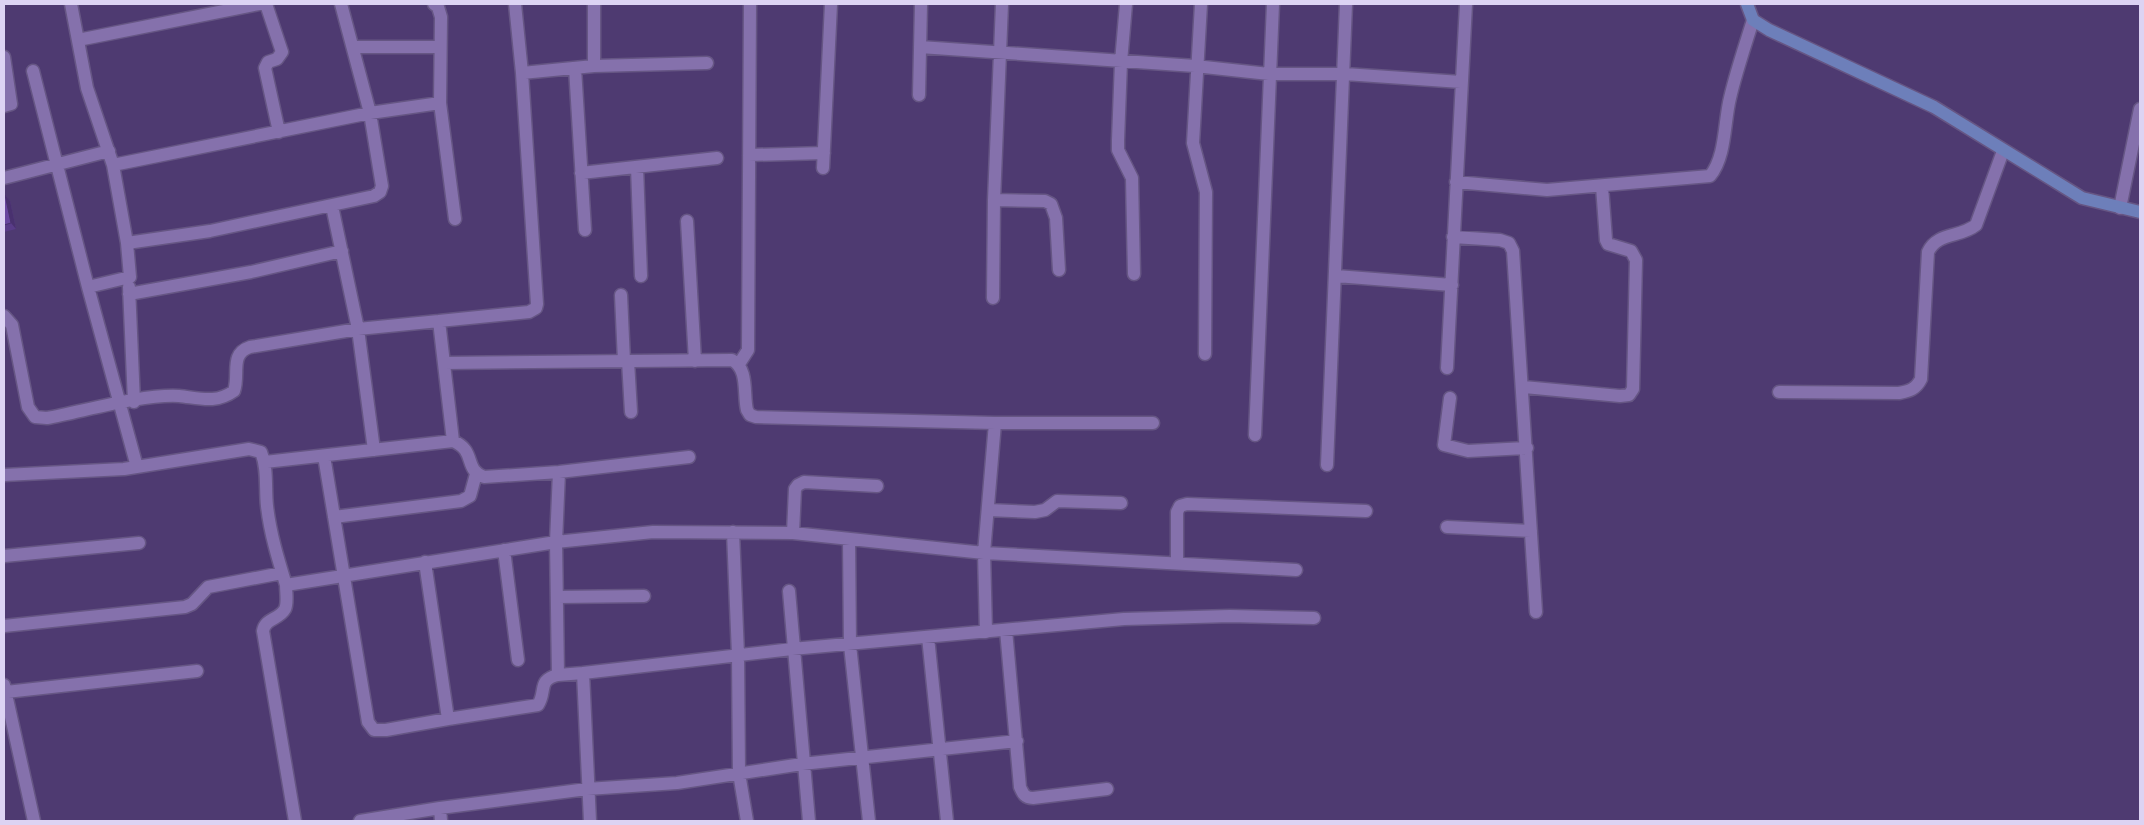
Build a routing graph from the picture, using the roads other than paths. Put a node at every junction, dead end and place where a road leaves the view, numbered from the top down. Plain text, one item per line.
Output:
1 (71, 4) edge
2 (259, 4) edge
3 (266, 4) edge
4 (341, 4) edge
5 (434, 4) edge
6 (515, 4) edge
7 (594, 4) edge
8 (750, 4) edge
9 (830, 4) edge
10 (921, 4) edge
11 (1002, 4) edge
12 (1126, 4) edge
13 (1201, 4) edge
14 (1273, 4) edge
15 (1346, 4) edge
16 (1466, 4) edge
17 (1747, 4) edge
18 (1753, 20) junction
19 (78, 40) junction
20 (354, 47) junction
21 (439, 47) junction
22 (920, 48) junction
23 (1000, 52) junction
24 (4, 57) edge
25 (1121, 62) junction
26 (707, 63) dead end
27 (594, 66) junction
28 (1196, 66) junction
29 (575, 68) junction
30 (33, 71) dead end
31 (522, 73) junction
32 (1269, 74) junction
33 (1344, 74) junction
34 (1461, 82) junction
35 (919, 95) dead end
36 (440, 103) junction
37 (4, 106) edge
38 (2140, 109) edge
39 (370, 113) junction
40 (279, 132) junction
41 (109, 151) junction
42 (2003, 151) junction
43 (824, 153) junction
44 (749, 155) junction
45 (717, 158) dead end
46 (58, 164) junction
47 (113, 165) junction
48 (637, 167) junction
49 (824, 168) dead end
50 (581, 173) junction
51 (4, 178) edge
52 (1456, 182) junction
53 (1602, 186) junction
54 (994, 200) junction
55 (332, 206) junction
56 (2120, 208) junction
57 (2140, 212) edge
58 (455, 218) dead end
59 (687, 221) dead end
60 (585, 230) dead end
61 (1453, 237) junction
62 (127, 243) junction
63 (342, 251) junction
64 (1059, 270) dead end
65 (1134, 274) dead end
66 (641, 276) dead end
67 (1336, 276) junction
68 (130, 277) junction
69 (1452, 285) junction
70 (88, 287) junction
71 (129, 294) junction
72 (621, 295) dead end
73 (994, 298) dead end
74 (4, 316) edge
75 (439, 321) junction
76 (358, 329) junction
77 (1205, 354) dead end
78 (695, 361) junction
79 (626, 362) junction
80 (444, 363) junction
81 (739, 364) junction
82 (1448, 368) dead end
83 (1523, 387) junction
84 (1779, 392) dead end
85 (1450, 398) dead end
86 (134, 402) junction
87 (120, 404) junction
88 (631, 412) dead end
89 (995, 423) junction
90 (1153, 423) dead end
91 (1255, 435) dead end
92 (453, 441) junction
93 (1527, 448) junction
94 (374, 450) junction
95 (324, 456) junction
96 (690, 458) dead end
97 (265, 462) junction
98 (1327, 466) dead end
99 (137, 467) junction
100 (559, 472) junction
101 (476, 474) junction
102 (4, 475) edge
103 (877, 486) dead end
104 (1120, 503) dead end
105 (988, 510) junction
106 (1366, 511) dead end
107 (334, 517) junction
108 (1447, 527) dead end
109 (1532, 531) junction
110 (733, 532) junction
111 (793, 533) junction
112 (850, 540) junction
113 (556, 542) junction
114 (139, 543) dead end
115 (504, 550) junction
116 (984, 553) junction
117 (4, 556) edge
118 (425, 562) junction
119 (1177, 563) junction
120 (1296, 570) dead end
121 (282, 573) junction
122 (344, 576) junction
123 (286, 585) junction
124 (789, 591) dead end
125 (644, 596) dead end
126 (557, 598) junction
127 (1536, 612) dead end
128 (1314, 618) dead end
129 (4, 626) edge
130 (1006, 630) junction
131 (986, 632) junction
132 (928, 637) junction
133 (850, 645) junction
134 (792, 649) junction
135 (738, 655) junction
136 (518, 660) dead end
137 (197, 671) dead end
138 (583, 673) junction
139 (558, 675) junction
140 (5, 688) edge
141 (448, 719) junction
142 (9, 731) edge
143 (1017, 742) junction
144 (940, 750) junction
145 (862, 758) junction
146 (802, 764) junction
147 (739, 773) junction
148 (587, 789) junction
149 (1107, 790) dead end
150 (440, 808) junction
151 (34, 821) edge
152 (295, 821) edge
153 (360, 821) edge
154 (441, 821) edge
155 (590, 821) edge
156 (747, 821) edge
157 (808, 821) edge
158 (869, 821) edge
159 (947, 821) edge

1 - 19 street
2 - 19 street
3 - 40 street
4 - 20 street
5 - 21 street
6 - 31 street
7 - 27 street
8 - 44 street
9 - 43 street
10 - 22 street
11 - 23 street
12 - 25 street
13 - 28 street
14 - 32 street
15 - 33 street
16 - 34 street
17 - 18 street
18 - 42 street
18 - 53 street
19 - 41 street
20 - 21 street
20 - 39 street
21 - 36 street
22 - 23 street
22 - 35 street
23 - 25 street
23 - 54 street
24 - 37 street
25 - 28 street
25 - 65 street
26 - 27 street
27 - 29 street
28 - 32 street
28 - 77 street
29 - 31 street
29 - 50 street
30 - 46 street
31 - 75 street
32 - 33 street
32 - 91 street
33 - 34 street
33 - 67 street
34 - 52 street
36 - 39 street
36 - 58 street
38 - 56 street
39 - 40 street
39 - 55 street
40 - 47 street
41 - 46 street
41 - 47 street
42 - 56 street
42 - 84 street
43 - 44 street
43 - 49 street
44 - 81 street
45 - 48 street
46 - 51 street
46 - 70 street
47 - 62 street
48 - 50 street
48 - 66 street
50 - 60 street
52 - 53 street
52 - 61 street
53 - 83 street
54 - 64 street
54 - 73 street
55 - 62 street
55 - 63 street
56 - 57 street
59 - 78 street
61 - 69 street
61 - 83 street
62 - 68 street
63 - 71 street
63 - 76 street
67 - 69 street
67 - 98 street
68 - 70 street
68 - 71 street
69 - 82 street
70 - 87 street
71 - 86 street
72 - 79 street
74 - 87 street
75 - 76 street
75 - 80 street
76 - 86 street
76 - 94 street
78 - 79 street
78 - 81 street
79 - 80 street
79 - 88 street
80 - 92 street
81 - 89 street
83 - 93 street
85 - 93 street
86 - 87 street
87 - 99 street
89 - 90 street
89 - 105 street
92 - 94 street
92 - 101 street
93 - 109 street
94 - 95 street
95 - 97 street
95 - 107 street
96 - 100 street
97 - 99 street
97 - 121 street
99 - 102 street
100 - 101 street
100 - 113 street
101 - 107 street
103 - 111 street
104 - 105 street
105 - 116 street
106 - 119 street
107 - 122 street
108 - 109 street
109 - 127 street
110 - 111 street
110 - 113 street
110 - 135 street
111 - 112 street
112 - 116 street
112 - 133 street
113 - 115 street
113 - 126 street
114 - 117 street
115 - 118 street
115 - 136 street
116 - 119 street
116 - 131 street
118 - 122 street
118 - 141 street
119 - 120 street
121 - 123 street
121 - 129 street
122 - 123 street
122 - 141 street
123 - 152 street
124 - 134 street
125 - 126 street
126 - 139 street
128 - 130 street
130 - 131 street
130 - 143 street
131 - 132 street
132 - 133 street
132 - 144 street
133 - 134 street
133 - 145 street
134 - 135 street
134 - 146 street
135 - 138 street
135 - 147 street
137 - 140 street
138 - 139 street
138 - 148 street
139 - 141 street
140 - 142 street
142 - 151 street
143 - 144 street
143 - 149 street
144 - 145 street
144 - 159 street
145 - 146 street
145 - 158 street
146 - 147 street
146 - 157 street
147 - 148 street
147 - 156 street
148 - 150 street
148 - 155 street
150 - 153 street
150 - 154 street

